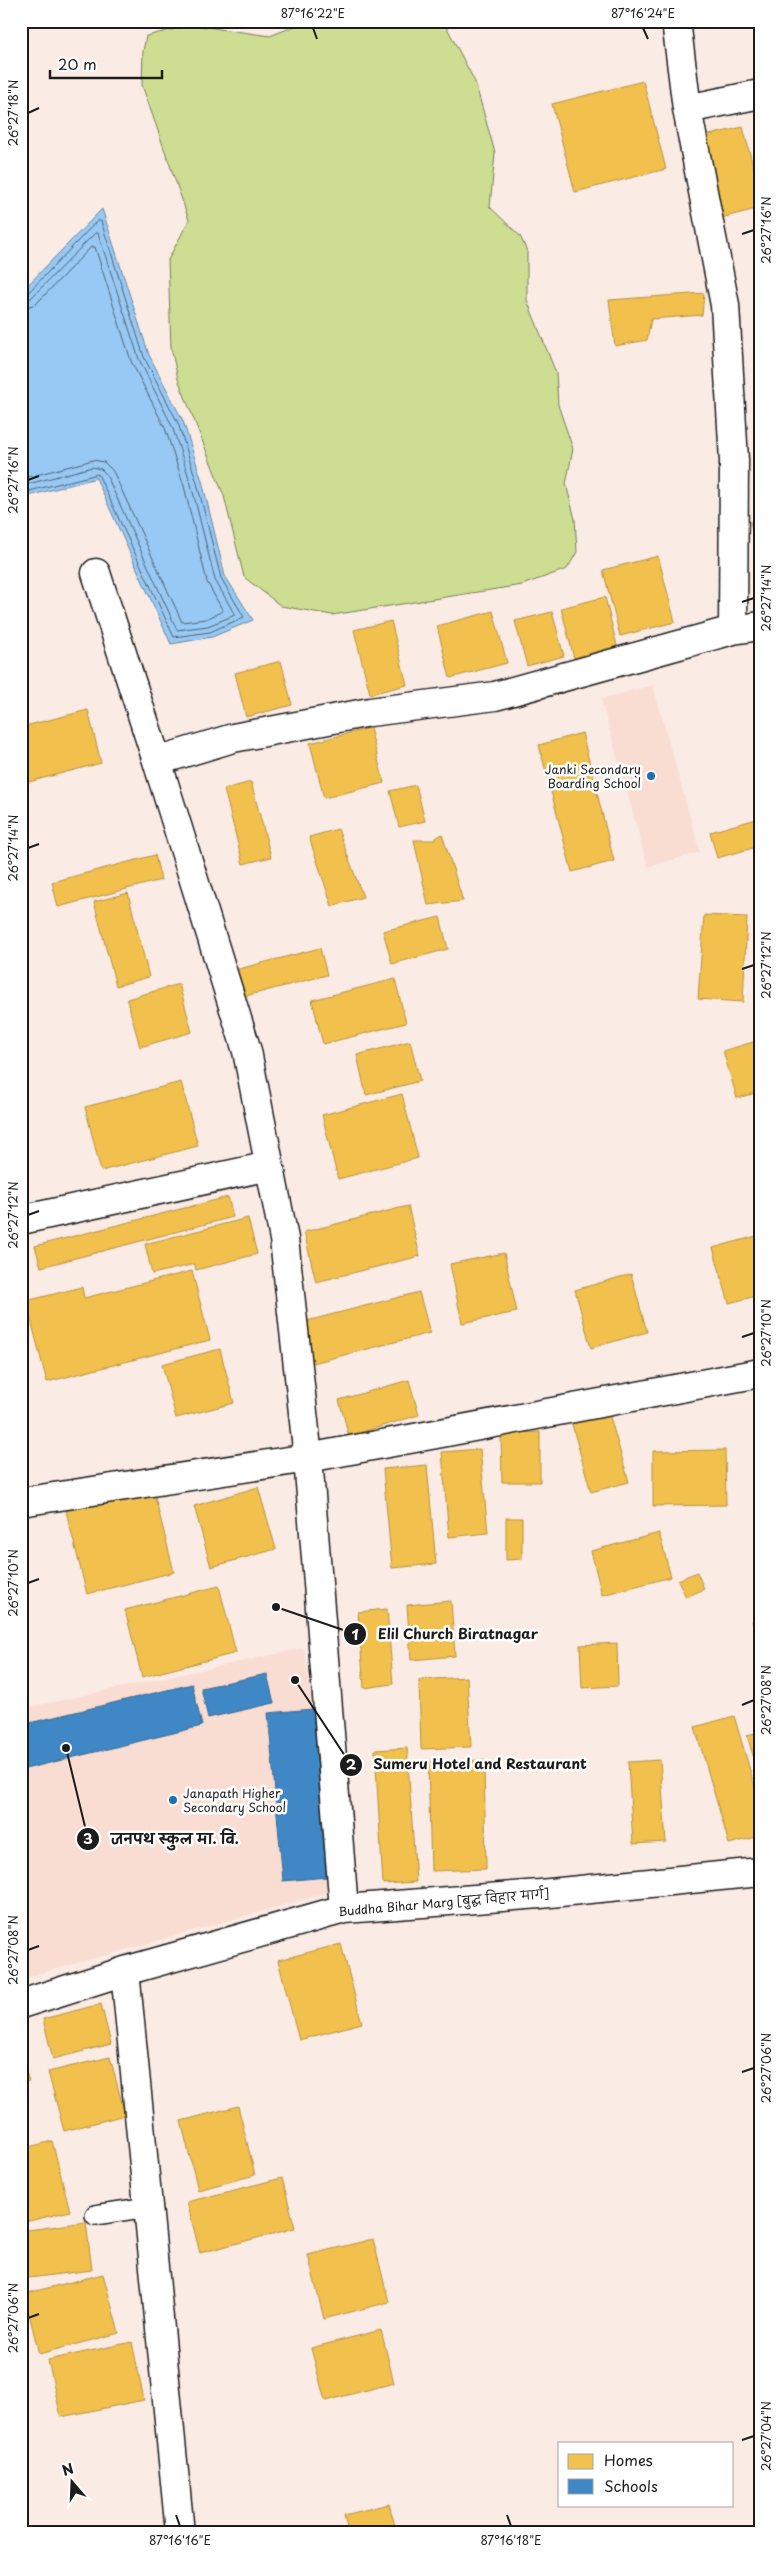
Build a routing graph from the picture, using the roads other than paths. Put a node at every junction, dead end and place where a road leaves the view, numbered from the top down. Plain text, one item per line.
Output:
1 (676, 21) edge
2 (760, 94) edge
3 (687, 108) junction
4 (96, 573) dead end
5 (760, 626) edge
6 (733, 630) junction
7 (157, 761) junction
8 (269, 1166) junction
9 (21, 1220) edge
10 (760, 1373) edge
11 (308, 1458) junction
12 (21, 1502) edge
13 (760, 1872) edge
14 (344, 1909) junction
15 (125, 1970) junction
16 (21, 2004) edge
17 (148, 2207) junction
18 (95, 2214) dead end
19 (180, 2533) edge

1 - 3 street
2 - 3 street
3 - 6 street
4 - 7 street
5 - 6 street
6 - 7 street
7 - 8 street
8 - 9 street
8 - 11 street
10 - 11 street
11 - 12 street
11 - 14 street
13 - 14 street, Buddha Bihar Marg [बुद्ध विहार मार्ग]
14 - 15 street, Buddha Bihar Marg [बुद्ध विहार मार्ग]
15 - 16 street, Buddha Bihar Marg [बुद्ध विहार मार्ग]
15 - 17 street
17 - 18 lane
17 - 19 street

